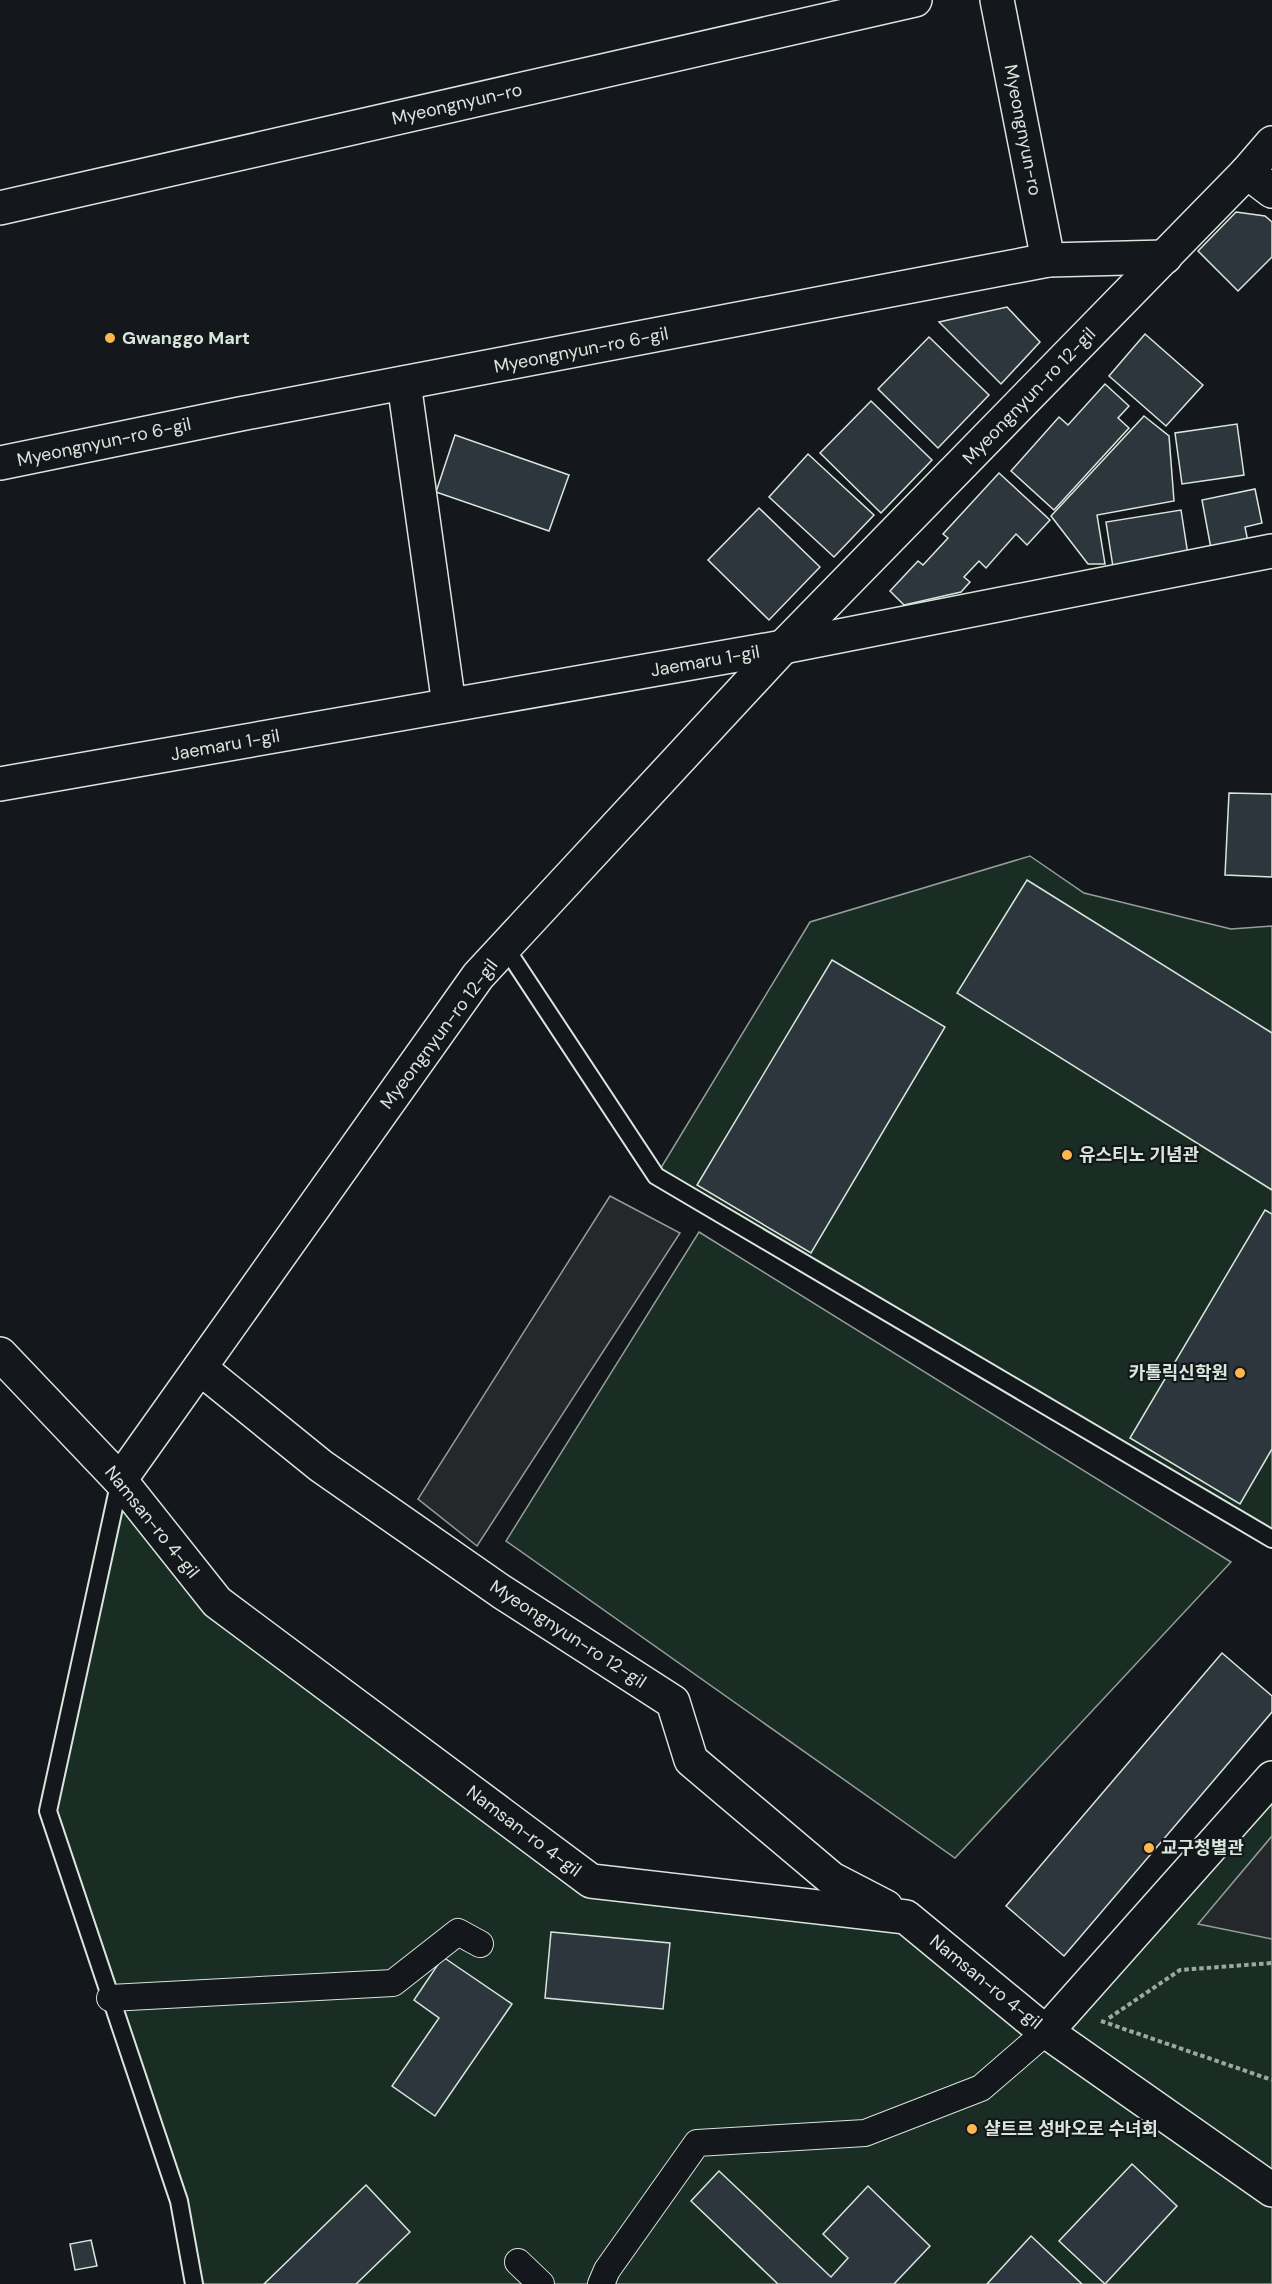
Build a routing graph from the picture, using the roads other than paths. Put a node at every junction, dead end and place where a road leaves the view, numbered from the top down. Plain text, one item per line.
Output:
1 (915, 0) edge
2 (997, 0) edge
3 (1272, 143) edge
4 (1260, 182) edge
5 (0, 208) edge
6 (1165, 257) junction
7 (1048, 260) junction
8 (404, 383) junction
9 (0, 463) edge
10 (1272, 550) edge
11 (783, 647) junction
12 (449, 705) junction
13 (0, 784) edge
14 (505, 947) junction
15 (0, 1354) edge
16 (200, 1368) junction
17 (120, 1480) junction
18 (1272, 1539) edge
19 (1272, 1778) edge
20 (906, 1917) junction
21 (480, 1944) dead end
22 (110, 1998) junction
23 (1057, 2020) junction
24 (1272, 2190) edge
25 (518, 2262) dead end
26 (194, 2284) edge
27 (541, 2284) edge
28 (601, 2284) edge

1 - 5 street, Myeongnyun-ro
2 - 7 street, Myeongnyun-ro
3 - 4 street, Myeongnyun-ro 12-gil
4 - 6 street, Myeongnyun-ro 12-gil
6 - 7 street, Myeongnyun-ro 6-gil
6 - 11 street, Myeongnyun-ro 12-gil
7 - 8 street, Myeongnyun-ro 6-gil
8 - 9 street, Myeongnyun-ro 6-gil
8 - 12 street
10 - 11 street
11 - 12 street, Jaemaru 1-gil
11 - 14 street, Myeongnyun-ro 12-gil
12 - 13 street, Jaemaru 1-gil
14 - 16 street, Myeongnyun-ro 12-gil
14 - 18 lane
15 - 17 street, Namsan-ro 4-gil
16 - 17 street, Myeongnyun-ro 12-gil
16 - 20 street, Myeongnyun-ro 12-gil
17 - 20 street, Namsan-ro 4-gil
17 - 22 lane
19 - 23 street
20 - 23 street, Namsan-ro 4-gil
21 - 22 street
22 - 26 lane
23 - 24 street, Namsan-ro 4-gil
23 - 28 street
25 - 27 street

